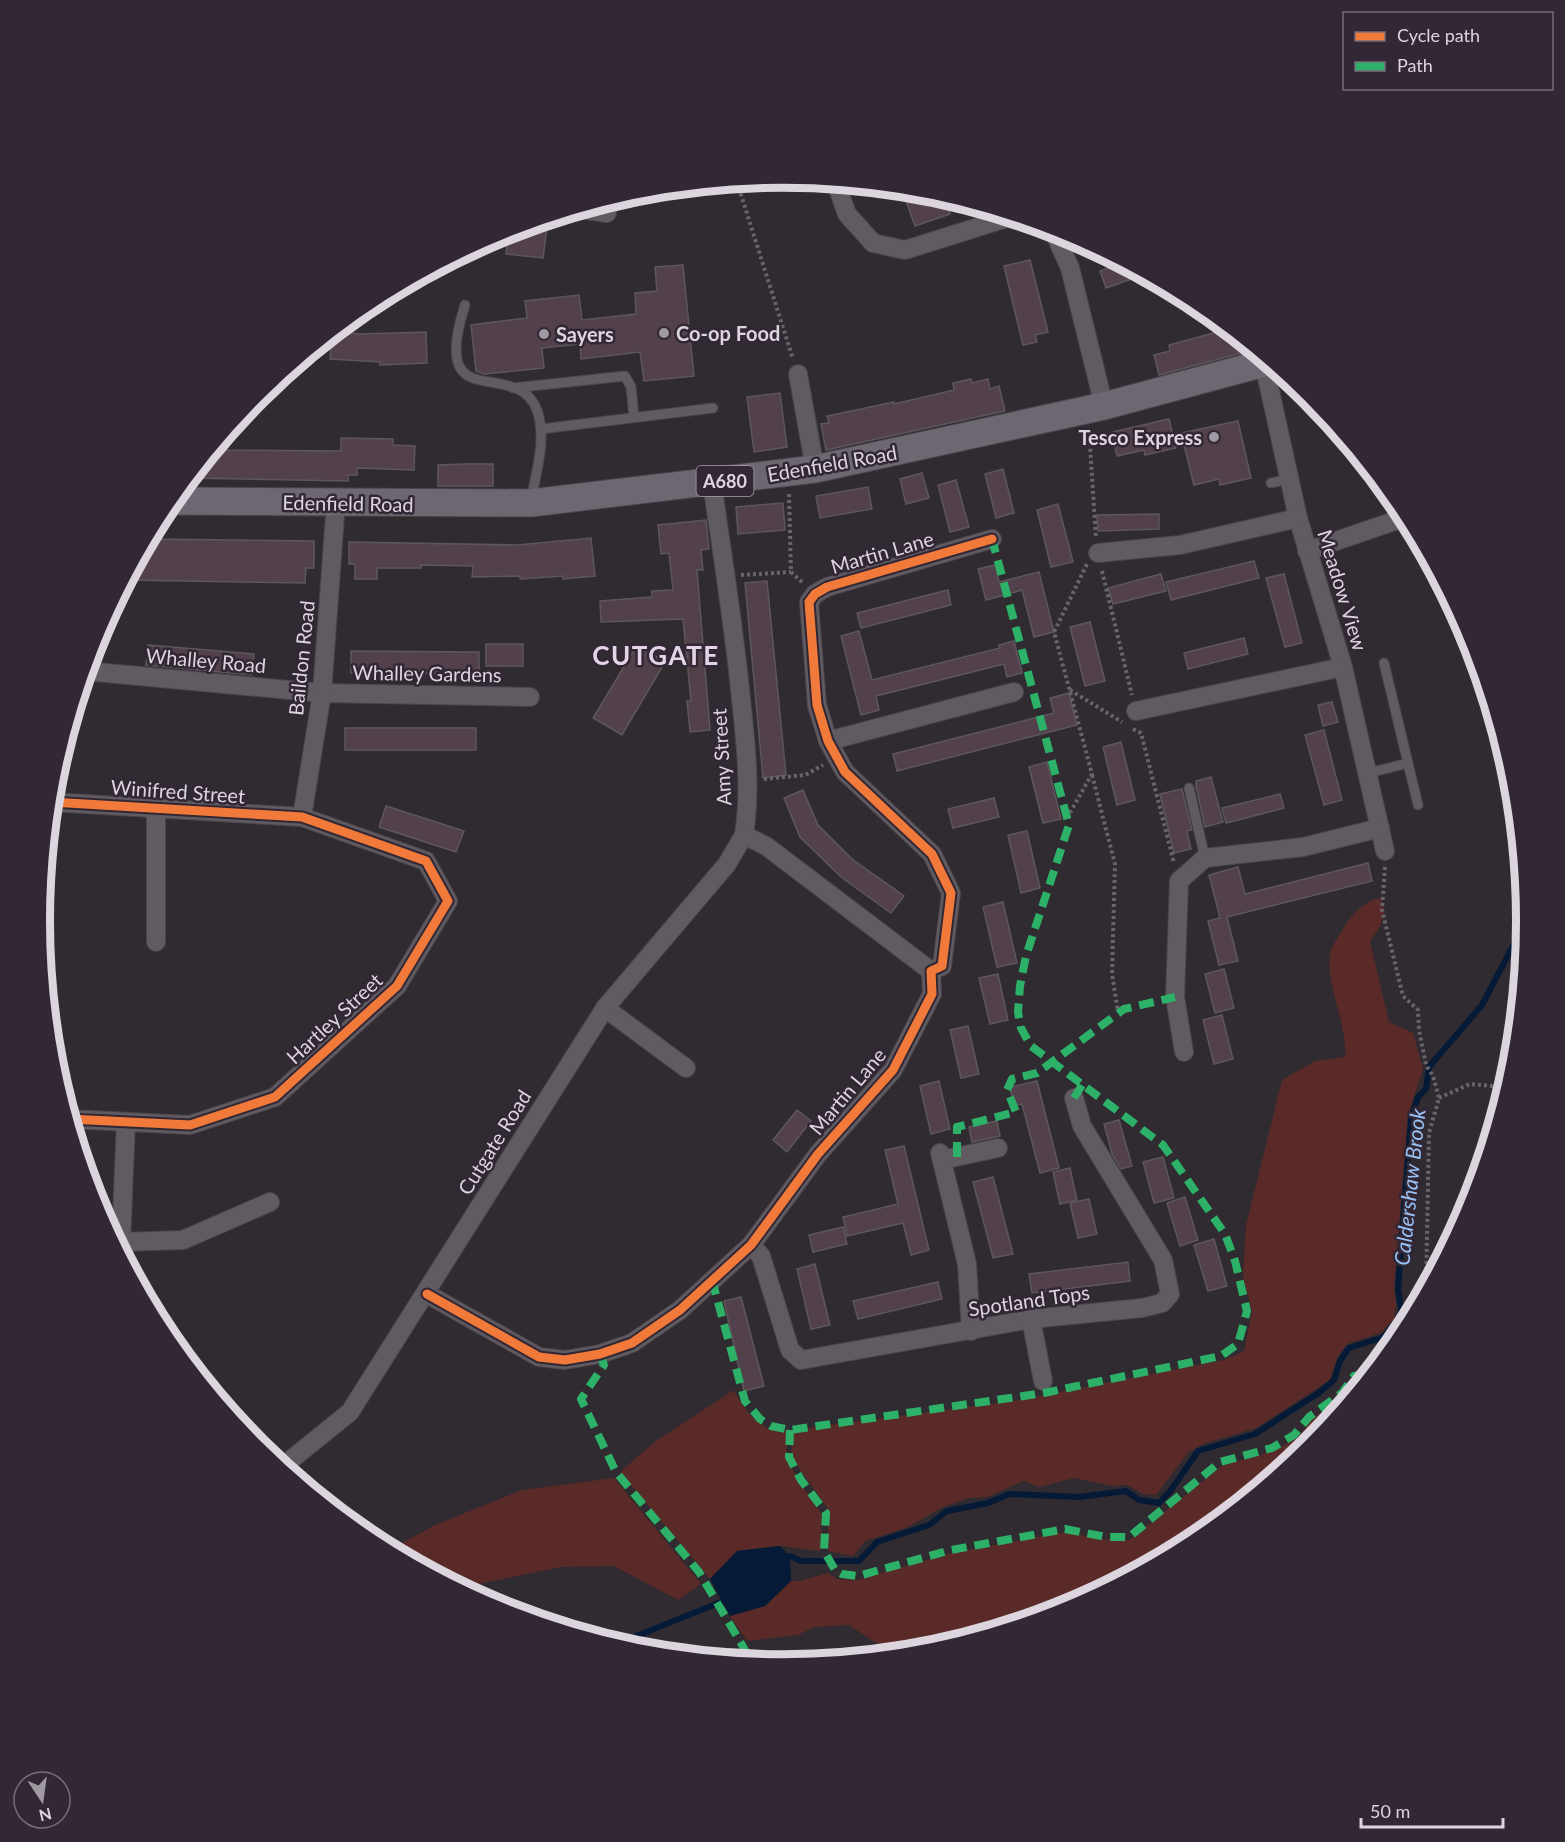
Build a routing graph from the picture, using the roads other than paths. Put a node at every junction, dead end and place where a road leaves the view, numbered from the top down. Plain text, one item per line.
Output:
1 (839, 191) edge
2 (598, 212) edge
3 (607, 213) dead end
4 (998, 221) edge
5 (1059, 242) edge
6 (465, 305) dead end
7 (1260, 365) edge
8 (1268, 372) edge
9 (798, 374) road end
10 (513, 388) junction
11 (713, 408) dead end
12 (1096, 408) junction
13 (634, 417) junction
14 (541, 429) junction
15 (815, 469) junction
16 (1289, 479) junction
17 (712, 482) junction
18 (1270, 483) dead end
19 (182, 501) edge
20 (336, 502) junction
21 (531, 503) junction
22 (1298, 518) junction
23 (1396, 521) edge
24 (992, 539) dead end
25 (1097, 548) road end
26 (1307, 551) junction
27 (1384, 663) dead end
28 (1343, 667) junction
29 (93, 672) edge
30 (1014, 692) dead end
31 (322, 693) junction
32 (530, 697) dead end
33 (1136, 711) road end
34 (832, 749) junction
35 (1408, 763) junction
36 (1369, 773) junction
37 (1189, 788) dead end
38 (60, 803) edge
39 (1418, 805) dead end
40 (156, 808) junction
41 (302, 817) junction
42 (1380, 828) junction
43 (744, 835) junction
44 (1385, 851) road end
45 (1205, 858) junction
46 (156, 942) dead end
47 (931, 970) junction
48 (605, 1008) junction
49 (1184, 1052) dead end
50 (686, 1068) dead end
51 (1074, 1098) dead end
52 (77, 1119) edge
53 (126, 1122) junction
54 (998, 1148) dead end
55 (270, 1202) dead end
56 (121, 1237) edge
57 (124, 1242) edge
58 (751, 1245) junction
59 (427, 1294) junction
60 (1031, 1319) junction
61 (971, 1331) junction
62 (1042, 1381) dead end
63 (288, 1462) edge

1 - 4 street
2 - 3 street
5 - 12 street
6 - 10 lane
7 - 12 main road, Edenfield Road / A680
8 - 16 street, Meadow View
9 - 15 street
10 - 13 lane
10 - 14 lane
11 - 13 lane
12 - 15 main road, Edenfield Road / A680
13 - 14 lane
14 - 21 lane
15 - 17 main road, Edenfield Road / A680
16 - 18 lane
16 - 22 street, Meadow View
17 - 21 main road, Edenfield Road / A680
17 - 43 street, Amy Street
19 - 20 main road, Edenfield Road / A680
20 - 21 main road, Edenfield Road / A680
20 - 31 street, Baildon Road
22 - 25 street
22 - 26 street, Meadow View
23 - 26 street
24 - 34 street, Martin Lane
26 - 28 street, Meadow View
27 - 35 lane
28 - 33 street
28 - 36 street, Meadow View
29 - 31 street, Whalley Road
30 - 34 street
31 - 32 street, Whalley Gardens
31 - 41 street, Baildon Road
34 - 47 street, Martin Lane
35 - 36 lane
35 - 39 lane
36 - 42 street, Meadow View
37 - 45 lane
38 - 40 street, Winifred Street
40 - 41 street, Winifred Street
40 - 46 street
41 - 53 street, Hartley Street
42 - 44 street, Meadow View
42 - 45 street
43 - 47 street
43 - 48 street, Cutgate Road
45 - 49 street
47 - 58 street, Martin Lane
48 - 50 street
48 - 59 street, Cutgate Road
51 - 60 street, Spotland Tops
52 - 53 street, Hartley Street
53 - 56 street
54 - 61 street
55 - 57 street
58 - 59 street, Martin Lane
58 - 61 street, Spotland Tops
59 - 63 street, Cutgate Road
60 - 61 street, Spotland Tops
60 - 62 street

